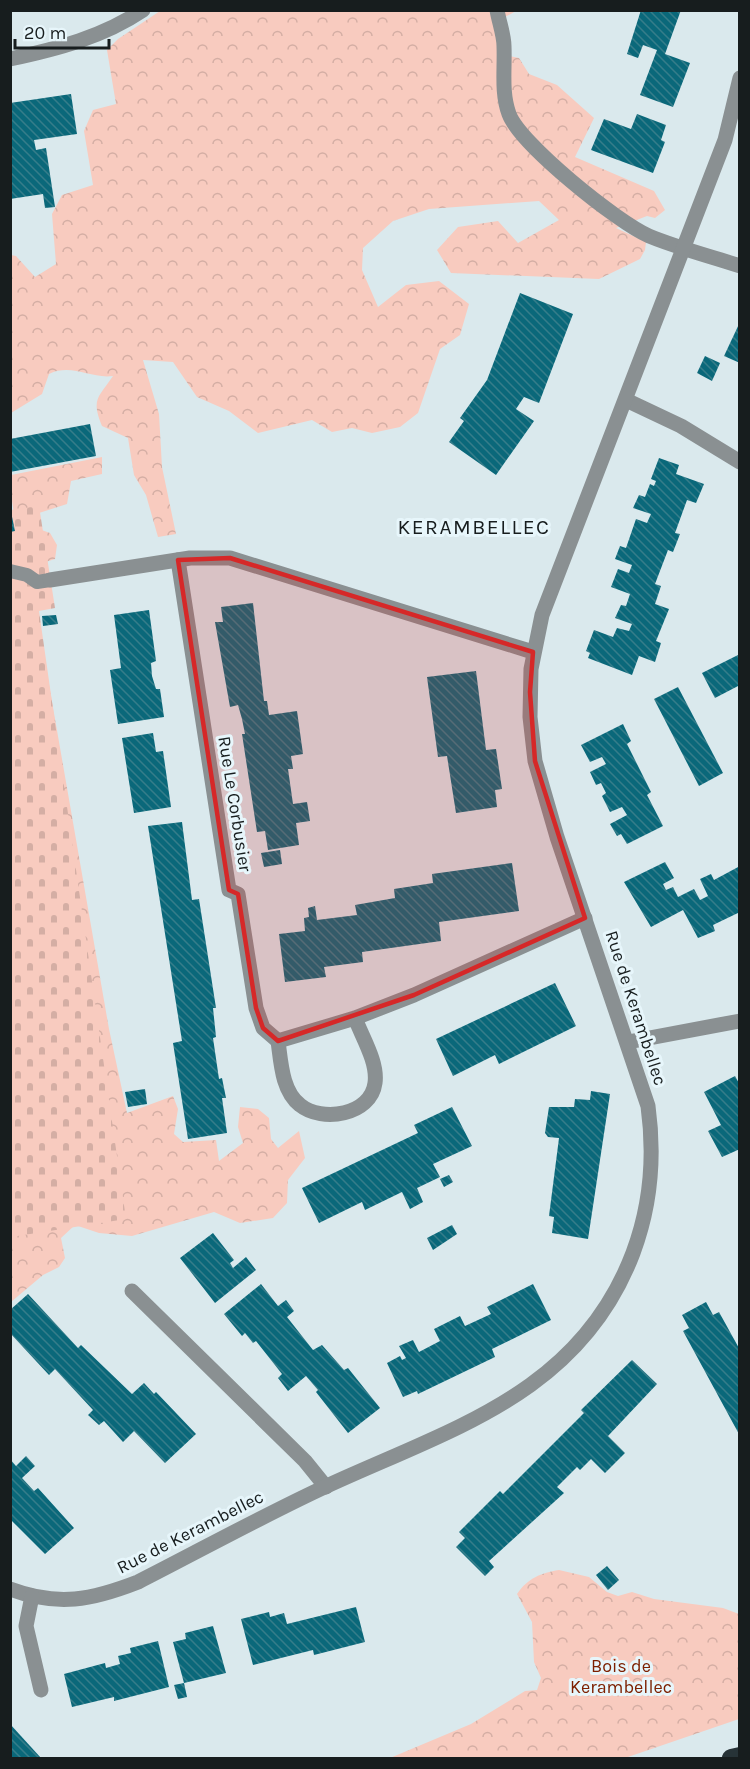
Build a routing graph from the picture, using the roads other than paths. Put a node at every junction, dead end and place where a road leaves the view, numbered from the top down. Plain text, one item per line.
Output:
1 (143, 10) edge
2 (497, 10) edge
3 (10, 59) edge
4 (740, 78) edge
5 (683, 247) junction
6 (740, 266) edge
7 (626, 400) junction
8 (740, 462) edge
9 (177, 560) junction
10 (10, 571) edge
11 (50, 580) joint
12 (533, 652) junction
13 (585, 918) junction
14 (355, 1018) junction
15 (740, 1021) edge
16 (278, 1041) junction
17 (628, 1042) junction
18 (132, 1291) dead end
19 (326, 1486) junction
20 (10, 1588) edge
21 (32, 1596) junction
22 (41, 1690) dead end
23 (740, 1756) edge
24 (731, 1758) edge

1 - 3 street
2 - 5 street
4 - 5 street, Rue de Kerambellec
5 - 6 street
5 - 7 street, Rue de Kerambellec
7 - 8 street
7 - 12 street, Rue de Kerambellec
9 - 11 street
9 - 12 street
9 - 16 street, Rue Le Corbusier
10 - 11 lane
12 - 13 street, Rue de Kerambellec
13 - 14 street
13 - 17 street, Rue de Kerambellec
14 - 16 street
14 - 16 street, Rue Le Corbusier
15 - 17 street
17 - 19 street, Rue de Kerambellec
18 - 19 street
19 - 21 street, Rue de Kerambellec
20 - 21 street, Rue de Kerambellec
21 - 22 street
23 - 24 highway

